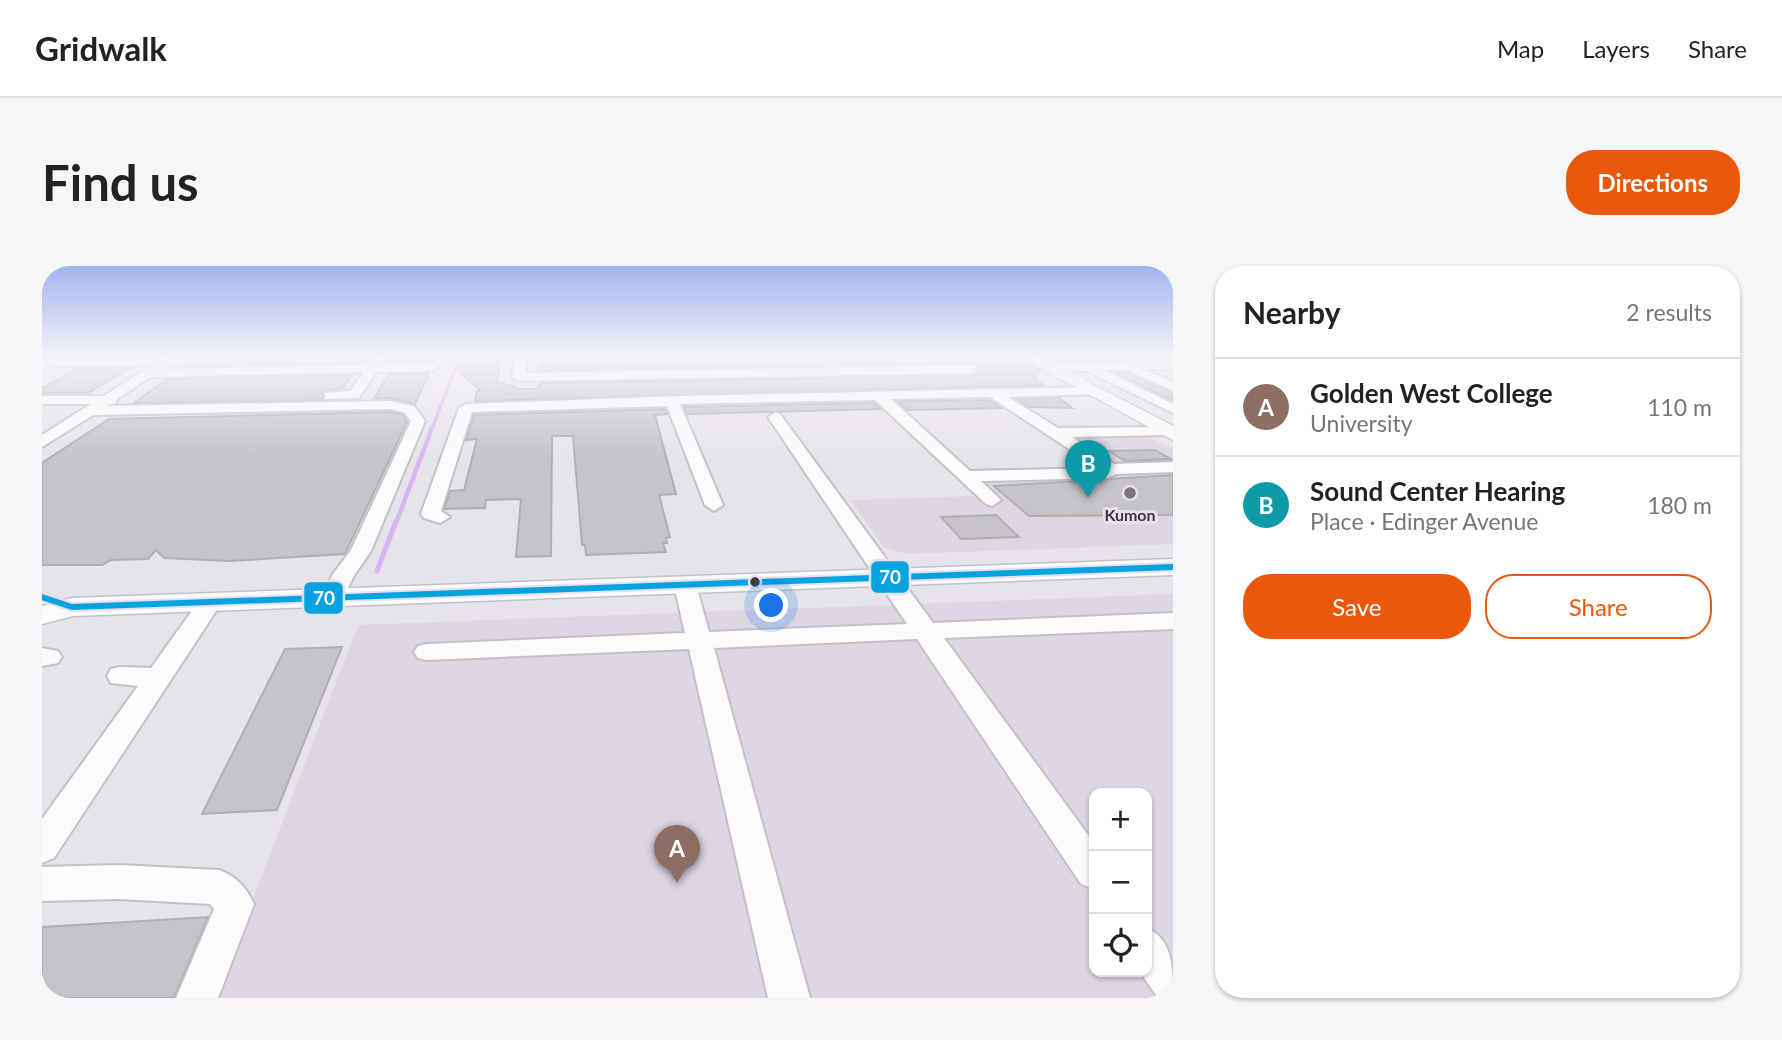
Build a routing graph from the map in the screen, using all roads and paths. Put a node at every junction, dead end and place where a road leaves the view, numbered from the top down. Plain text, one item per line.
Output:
1 (123, 390) edge
2 (357, 390) edge
3 (1136, 390) edge
4 (1092, 391) joint
5 (993, 393) junction
6 (879, 396) junction
7 (42, 400) edge
8 (108, 400) junction
9 (672, 402) junction
10 (1173, 408) edge
11 (90, 411) junction
12 (775, 417) dead end
13 (1050, 430) junction
14 (1163, 437) edge
15 (44, 440) edge
16 (1173, 467) edge
17 (1111, 469) junction
18 (966, 476) junction
19 (992, 500) dead end
20 (713, 505) dead end
21 (440, 517) dead end
22 (1173, 567) edge
23 (888, 578) junction
24 (685, 585) junction
25 (42, 597) edge
26 (332, 598) junction
27 (210, 602) junction
28 (72, 607) junction
29 (42, 615) edge
30 (1173, 621) edge
31 (925, 631) junction
32 (700, 640) junction
33 (426, 652) dead end
34 (120, 676) dead end
35 (159, 677) junction
36 (42, 847) edge
37 (1089, 865) edge
38 (42, 884) edge
39 (1152, 954) edge
40 (1173, 985) edge
41 (197, 998) edge
42 (789, 998) edge

1 - 8 street
2 - 8 street
3 - 10 street
4 - 5 street
4 - 14 main road
5 - 6 street
5 - 13 street
6 - 9 street
6 - 18 street
7 - 8 street
8 - 11 street
9 - 20 street
9 - 21 street
11 - 15 street
11 - 26 street
12 - 23 street
13 - 14 street
13 - 17 street
16 - 17 street
17 - 18 street
18 - 19 street
22 - 23 main road
23 - 24 main road
23 - 31 street
24 - 26 main road
24 - 32 street
25 - 28 main road
26 - 27 main road
27 - 28 main road
27 - 35 street
28 - 29 main road
30 - 31 street
31 - 32 street
31 - 37 street
32 - 33 street
32 - 42 street
34 - 35 street
35 - 36 street
38 - 41 street
39 - 40 street

